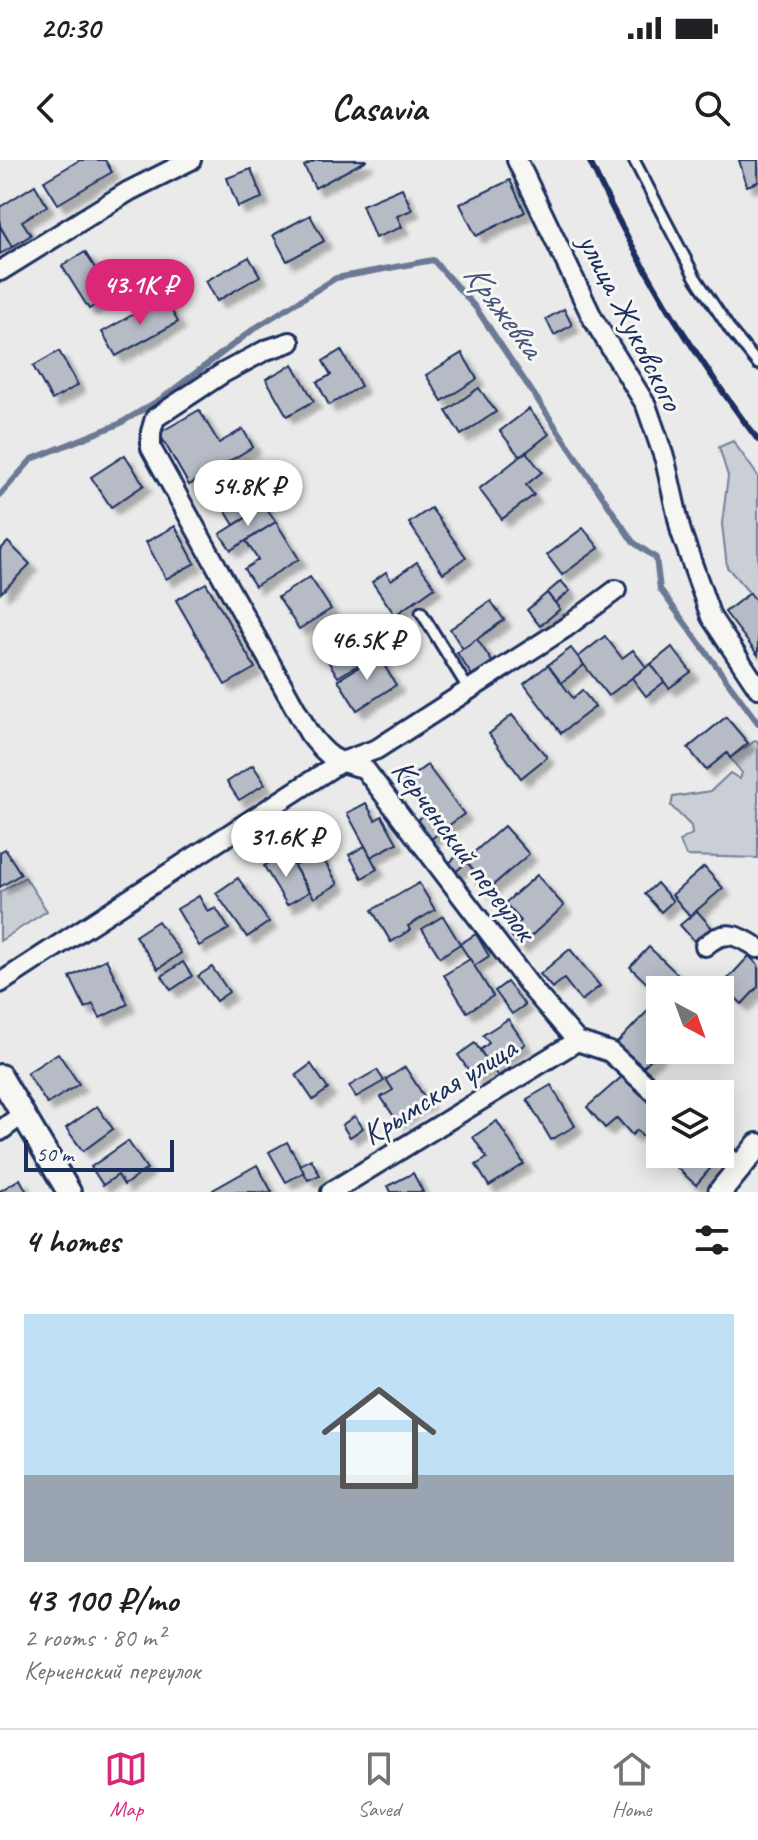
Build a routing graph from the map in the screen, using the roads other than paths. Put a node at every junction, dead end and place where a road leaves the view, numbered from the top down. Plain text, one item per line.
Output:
1 (191, 160) edge
2 (517, 160) edge
3 (634, 160) edge
4 (0, 271) edge
5 (290, 342) dead end
6 (758, 364) edge
7 (616, 590) dead end
8 (421, 612) dead end
9 (758, 688) edge
10 (469, 690) junction
11 (339, 763) junction
12 (705, 946) dead end
13 (758, 948) edge
14 (0, 983) edge
15 (577, 1041) junction
16 (0, 1076) edge
17 (646, 1084) edge
18 (23, 1114) junction
19 (0, 1131) edge
20 (758, 1145) edge
21 (734, 1163) edge
22 (741, 1169) junction
23 (69, 1192) edge
24 (331, 1192) edge
25 (720, 1192) edge

1 - 4 street
2 - 9 street, улица Жуковского
3 - 6 lane
5 - 11 street, Керченский переулок
7 - 10 street
8 - 10 lane
10 - 11 street
11 - 14 street
11 - 15 street, Керченский переулок
12 - 13 street
15 - 17 street, Керченский переулок
15 - 24 street, Крымская улица
16 - 18 street
18 - 19 street
18 - 23 street
20 - 22 street
21 - 22 street
22 - 25 street

